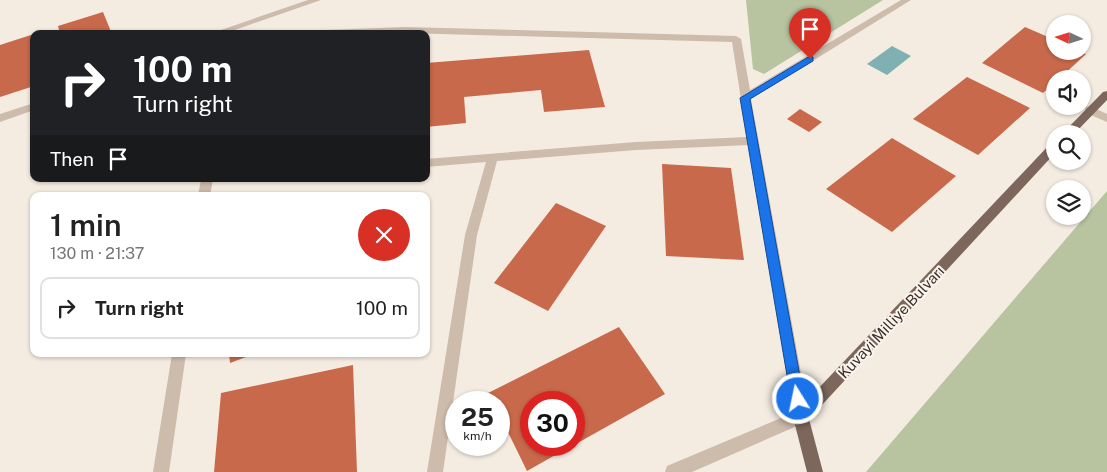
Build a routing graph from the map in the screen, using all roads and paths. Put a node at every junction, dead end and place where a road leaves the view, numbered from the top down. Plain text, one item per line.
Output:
1 (318, 0) edge
2 (907, 0) edge
3 (226, 30) dead end
4 (430, 31) edge
5 (1107, 94) edge
6 (745, 98) junction
7 (30, 107) edge
8 (1091, 109) edge
9 (1091, 110) edge
10 (1085, 115) edge
11 (0, 118) edge
12 (1107, 118) edge
13 (1076, 125) edge
14 (752, 141) junction
15 (1046, 156) edge
16 (493, 157) junction
17 (430, 162) edge
18 (179, 357) edge
19 (801, 417) junction
20 (161, 472) edge
21 (435, 472) edge
22 (673, 472) edge
23 (815, 472) edge

1 - 3 street
2 - 6 street
4 - 6 street
5 - 8 main road
6 - 14 street
7 - 11 street
9 - 12 street
10 - 13 main road
14 - 16 street
14 - 19 street
15 - 19 main road, Kuvayi Milliye Bulvarı
16 - 17 street
16 - 21 street
18 - 20 street
19 - 22 street, Kuvayi Milliye Bulvarı
19 - 23 main road

